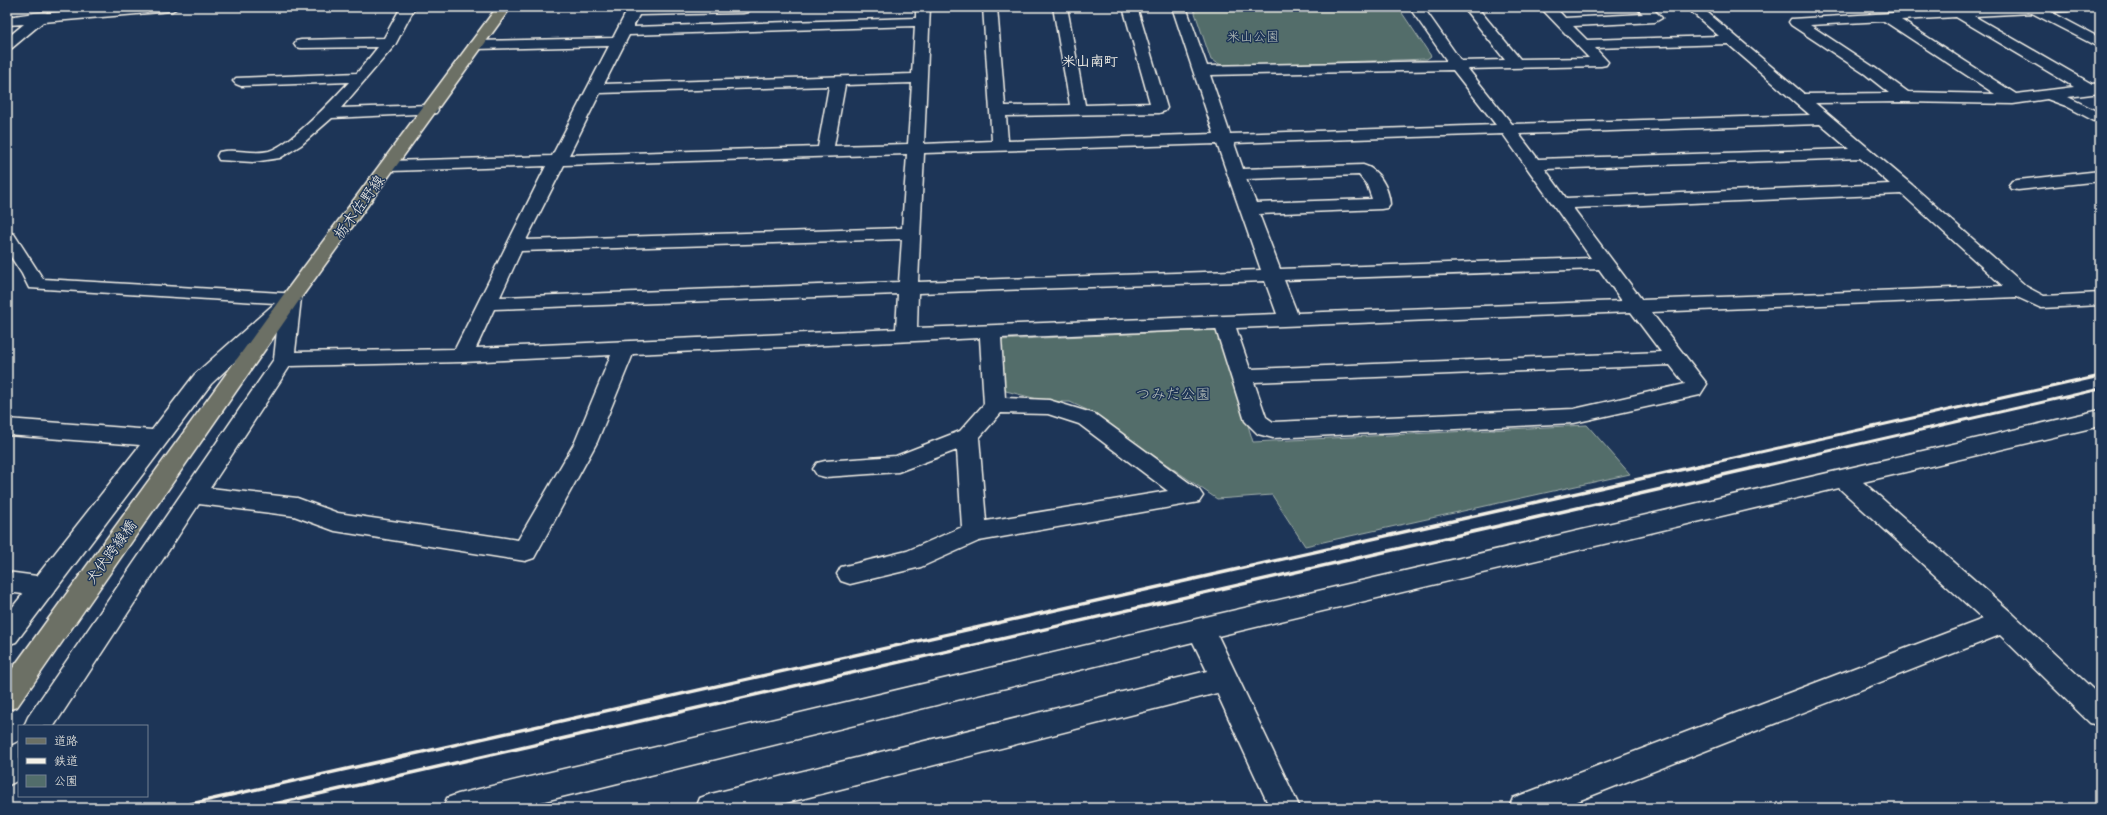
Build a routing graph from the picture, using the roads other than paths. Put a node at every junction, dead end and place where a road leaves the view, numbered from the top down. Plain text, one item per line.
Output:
1 (52, 7) edge
2 (172, 7) edge
3 (408, 7) edge
4 (504, 7) edge
5 (744, 7) edge
6 (990, 7) edge
7 (1060, 7) edge
8 (1130, 7) edge
9 (1179, 7) edge
10 (1416, 7) edge
11 (1470, 7) edge
12 (1547, 7) edge
13 (1643, 7) edge
14 (1693, 7) edge
15 (2068, 7) edge
16 (635, 9) edge
17 (2035, 9) junction
18 (923, 14) edge
19 (1960, 14) junction
20 (40, 18) junction
21 (1887, 18) junction
22 (7, 21) edge
23 (1561, 22) junction
24 (620, 36) junction
25 (1731, 40) junction
26 (390, 42) junction
27 (301, 44) dead end
28 (1584, 44) junction
29 (2100, 44) edge
30 (7, 45) edge
31 (476, 45) junction
32 (1516, 64) junction
33 (1457, 65) junction
34 (1202, 71) junction
35 (360, 77) junction
36 (919, 78) junction
37 (838, 80) junction
38 (241, 81) dead end
39 (594, 88) junction
40 (2094, 88) edge
41 (2050, 94) junction
42 (1904, 97) junction
43 (1800, 99) junction
44 (2013, 99) junction
45 (430, 110) junction
46 (1078, 110) junction
47 (997, 111) junction
48 (328, 113) junction
49 (1822, 119) junction
50 (2100, 119) edge
51 (1507, 128) junction
52 (1224, 138) junction
53 (1000, 145) junction
54 (917, 148) junction
55 (825, 151) junction
56 (1863, 153) junction
57 (225, 156) dead end
58 (558, 160) junction
59 (1534, 164) junction
60 (390, 166) junction
61 (1236, 174) junction
62 (2100, 176) edge
63 (2018, 185) dead end
64 (1906, 189) junction
65 (1562, 203) junction
66 (1249, 209) junction
67 (910, 233) junction
68 (7, 238) edge
69 (514, 246) junction
70 (1604, 263) junction
71 (1272, 274) junction
72 (908, 286) junction
73 (2020, 291) junction
74 (291, 298) junction
75 (2100, 299) edge
76 (487, 303) junction
77 (1636, 306) junction
78 (1289, 320) junction
79 (1224, 322) junction
80 (990, 332) junction
81 (906, 335) junction
82 (626, 347) junction
83 (462, 355) junction
84 (1676, 358) junction
85 (284, 359) junction
86 (1241, 376) junction
87 (995, 405) junction
88 (215, 407) joint
89 (2100, 418) edge
90 (7, 427) edge
91 (968, 437) junction
92 (157, 438) junction
93 (825, 470) dead end
94 (1844, 479) junction
95 (192, 495) junction
96 (975, 532) junction
97 (850, 574) dead end
98 (7, 582) edge
99 (45, 587) junction
100 (2004, 622) junction
101 (1201, 629) junction
102 (7, 634) edge
103 (1224, 678) junction
104 (7, 698) edge
105 (2095, 702) edge
106 (39, 725) edge
107 (18, 756) edge
108 (7, 773) edge
109 (507, 802) edge
110 (458, 808) edge
111 (711, 808) edge
112 (1285, 808) edge
113 (1524, 808) edge

1 - 20 street
2 - 20 street
3 - 26 street
4 - 31 main road, 栃木佐野線
5 - 16 street
6 - 47 street
7 - 46 street
8 - 46 street
9 - 34 street
10 - 33 street
11 - 32 street
12 - 23 street
13 - 23 street
14 - 25 street
15 - 17 street
16 - 24 street
17 - 19 street
17 - 29 street
18 - 24 street
18 - 36 street
19 - 21 street
19 - 40 street
20 - 22 street
20 - 30 street
21 - 42 street
21 - 44 street
23 - 28 street
24 - 31 street
24 - 39 street
25 - 28 street
25 - 43 street
26 - 27 street
26 - 35 street
28 - 32 street
31 - 45 main road, 栃木佐野線
32 - 33 street
33 - 34 street
33 - 51 street
34 - 52 street
35 - 38 street
35 - 48 street
36 - 37 street
36 - 54 street
37 - 39 street
37 - 55 street
39 - 58 street
40 - 41 street
41 - 44 street
41 - 50 street
42 - 43 street
42 - 44 street
43 - 49 street
45 - 48 street
45 - 60 main road, 栃木佐野線
46 - 47 street
47 - 53 street
48 - 57 street
49 - 51 street
49 - 56 street
51 - 52 street
51 - 59 street
52 - 53 street
52 - 61 street
53 - 54 street
54 - 55 street
54 - 67 street
55 - 58 street
56 - 59 street
56 - 64 street
58 - 60 street
58 - 69 street
59 - 65 street
60 - 74 main road, 栃木佐野線
61 - 66 street
61 - 66 street
62 - 63 street
64 - 65 street
64 - 73 street
65 - 70 street
66 - 71 street
67 - 69 street
67 - 72 street
68 - 74 street
69 - 76 street
70 - 71 street
70 - 77 street
71 - 72 street
71 - 78 street
72 - 76 street
72 - 81 street
73 - 75 street
73 - 77 street
74 - 85 street
74 - 88 main road, 栃木佐野線
74 - 92 street
76 - 83 street
77 - 78 street
77 - 84 street
78 - 79 street
79 - 80 street
79 - 86 street
80 - 81 street
80 - 87 street
81 - 82 street
82 - 83 street
82 - 95 street
83 - 85 street
84 - 86 street
84 - 86 street
85 - 95 street
87 - 91 street
87 - 96 street
88 - 104 main road, 犬伏跨線橋
89 - 94 street
90 - 92 street
91 - 93 street
91 - 96 street
92 - 99 street
94 - 100 street
94 - 101 street
95 - 106 street
96 - 97 street
98 - 99 street
99 - 102 street
100 - 105 street
100 - 113 street
101 - 103 street
101 - 109 street
103 - 111 street
103 - 112 street
107 - 108 street
109 - 110 street

